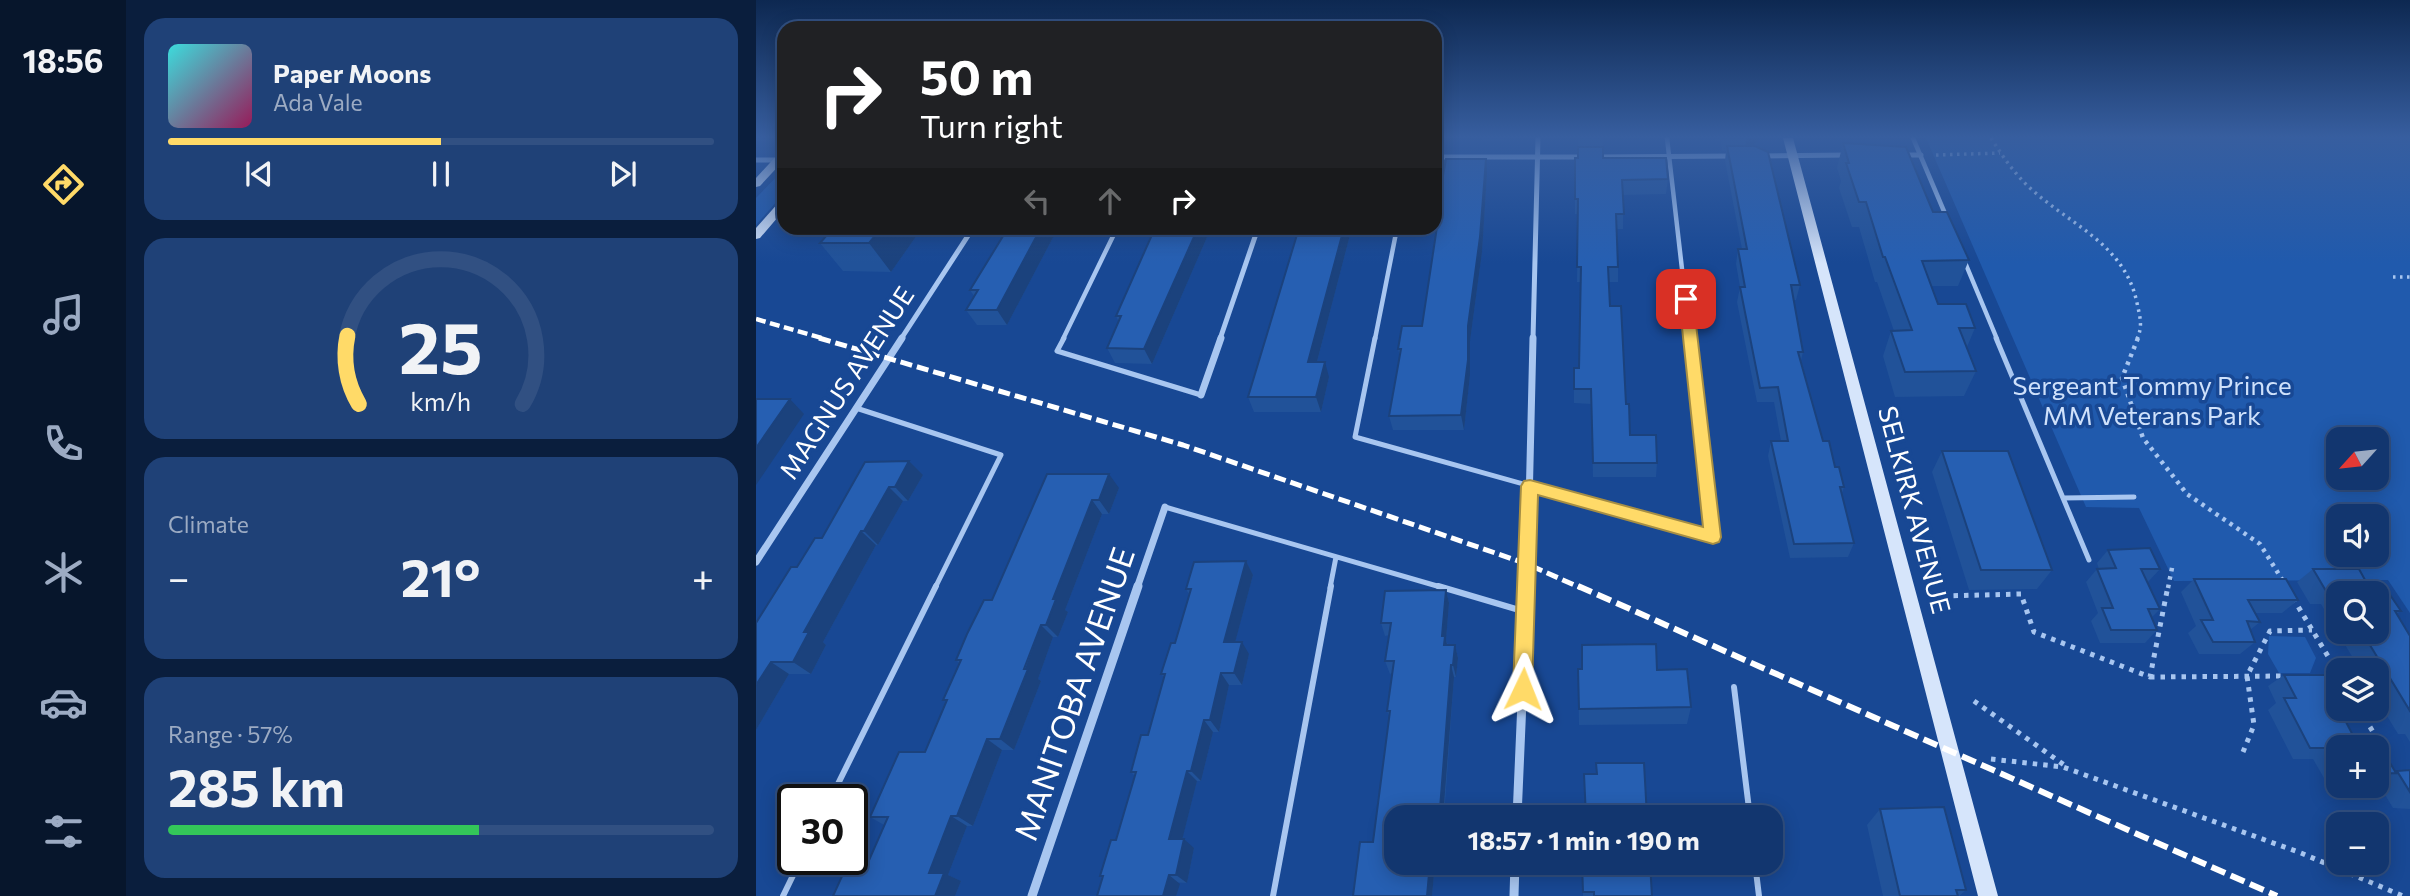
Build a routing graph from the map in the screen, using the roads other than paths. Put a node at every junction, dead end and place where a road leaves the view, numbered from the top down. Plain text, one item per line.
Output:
1 (1537, 180) edge
2 (1673, 180) edge
3 (1800, 180) edge
4 (1931, 180) edge
5 (777, 211) edge
6 (1951, 229) edge
7 (756, 235) edge
8 (968, 235) edge
9 (1114, 235) edge
10 (1256, 235) edge
11 (1396, 235) edge
12 (1962, 254) edge
13 (1201, 395) joint
14 (856, 408) junction
15 (1530, 486) junction
16 (2134, 497) dead end
17 (2063, 498) junction
18 (1165, 508) joint
19 (1336, 557) junction
20 (2089, 560) dead end
21 (756, 562) edge
22 (1526, 612) junction
23 (1734, 687) dead end
24 (838, 784) edge
25 (1518, 805) edge
26 (1749, 805) edge
27 (793, 875) edge
28 (1515, 875) edge
29 (1756, 875) edge
30 (783, 896) edge
31 (1032, 896) edge
32 (1273, 896) edge
33 (1514, 896) edge
34 (1759, 896) edge
35 (1988, 896) edge

1 - 15 street
2 - 15 lane
3 - 35 main road, SELKIRK AVENUE
4 - 6 lane
5 - 7 main road
8 - 14 street, MAGNUS AVENUE
9 - 13 lane
10 - 13 street
11 - 15 lane
12 - 17 lane
14 - 21 street, MAGNUS AVENUE
14 - 24 lane
15 - 22 street
16 - 17 lane
17 - 20 lane
18 - 19 lane
18 - 31 street, MANITOBA AVENUE
19 - 22 lane
19 - 32 lane
22 - 25 street
23 - 26 lane
27 - 30 lane
28 - 33 street
29 - 34 lane

